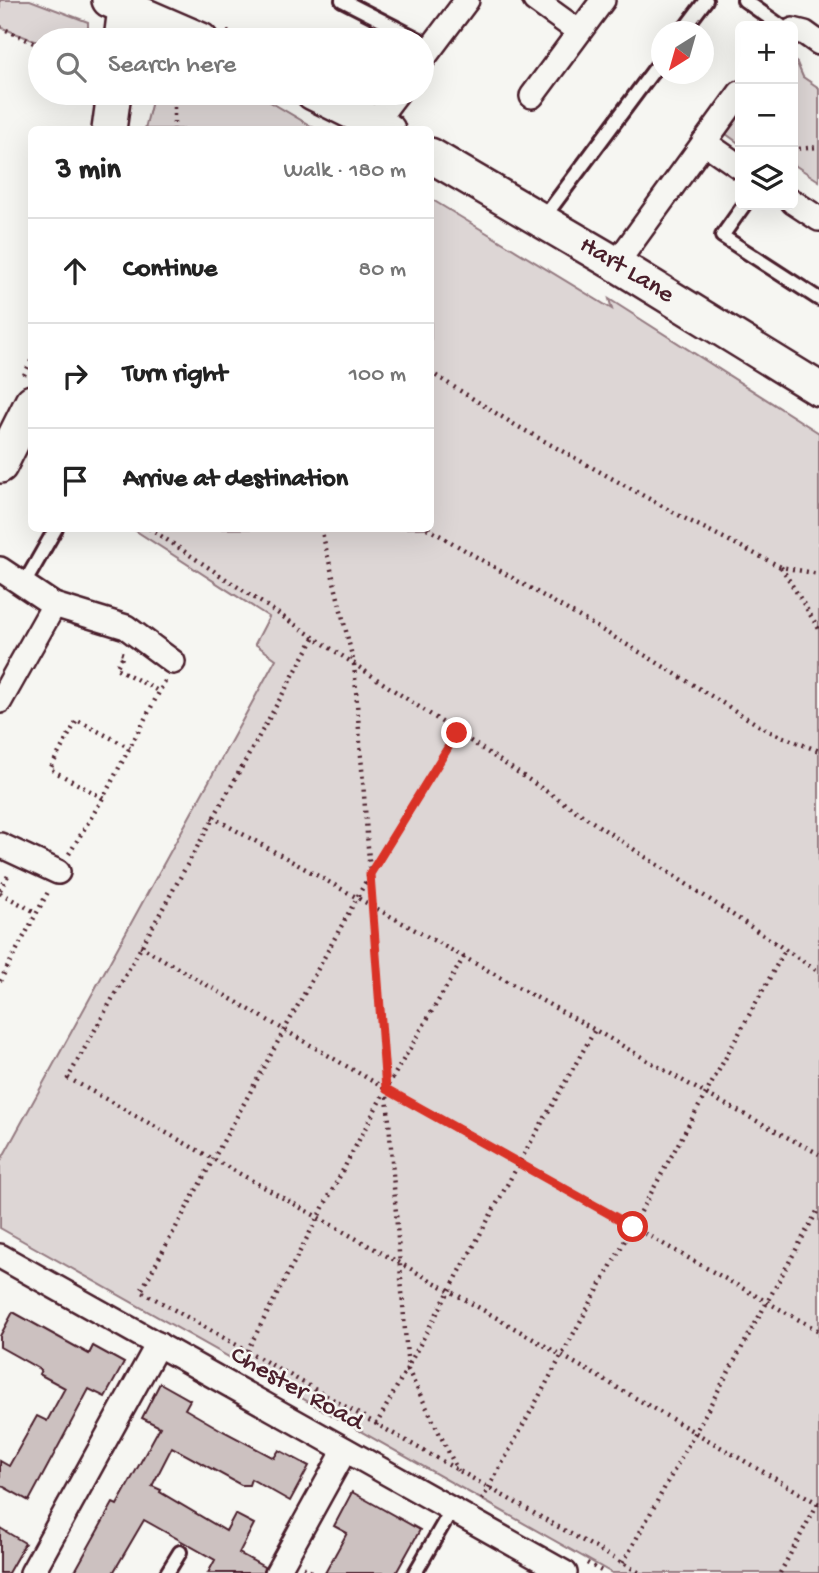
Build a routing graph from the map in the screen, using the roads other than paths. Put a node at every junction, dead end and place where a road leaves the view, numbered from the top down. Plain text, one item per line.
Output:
1 (342, 0) edge
2 (467, 0) edge
3 (535, 0) edge
4 (603, 0) edge
5 (706, 0) edge
6 (744, 0) edge
7 (120, 2) edge
8 (690, 21) edge
9 (777, 21) edge
10 (121, 28) edge
11 (175, 28) edge
12 (391, 28) edge
13 (578, 31) junction
14 (798, 31) edge
15 (434, 36) edge
16 (819, 43) edge
17 (651, 74) edge
18 (532, 96) dead end
19 (735, 100) edge
20 (112, 105) edge
21 (338, 105) edge
22 (391, 105) edge
23 (110, 126) edge
24 (381, 126) edge
25 (704, 142) junction
26 (434, 157) edge
27 (735, 164) edge
28 (798, 205) edge
29 (740, 210) edge
30 (819, 219) edge
31 (541, 220) junction
32 (616, 264) junction
33 (819, 299) edge
34 (819, 388) edge
35 (28, 410) edge
36 (0, 466) edge
37 (54, 532) edge
38 (0, 569) edge
39 (24, 584) junction
40 (54, 605) junction
41 (173, 662) road end
42 (0, 701) edge
43 (0, 845) edge
44 (58, 872) road end
45 (0, 1256) edge
46 (158, 1345) junction
47 (345, 1450) junction
48 (452, 1509) junction
49 (180, 1552) dead end
50 (32, 1573) edge
51 (167, 1573) edge
52 (277, 1573) edge
53 (415, 1573) edge
54 (565, 1573) edge

1 - 12 lane
2 - 15 street
3 - 13 street
4 - 13 street
5 - 8 lane
6 - 9 lane
7 - 10 street
7 - 11 street
13 - 18 street
14 - 16 street
17 - 31 lane
19 - 25 street
20 - 23 street
21 - 24 street
22 - 24 street
25 - 27 street
25 - 32 street
26 - 31 street, Hart Lane
28 - 30 street
29 - 33 lane
31 - 32 street, Hart Lane
32 - 34 street, Hart Lane
35 - 36 street
37 - 39 lane
38 - 39 street
39 - 40 street
40 - 41 street
40 - 42 street
43 - 44 street
45 - 46 street, Chester Road
46 - 47 street, Chester Road
46 - 50 street
47 - 48 street, Chester Road
47 - 52 street
48 - 53 lane
48 - 54 street, Chester Road
49 - 51 lane

